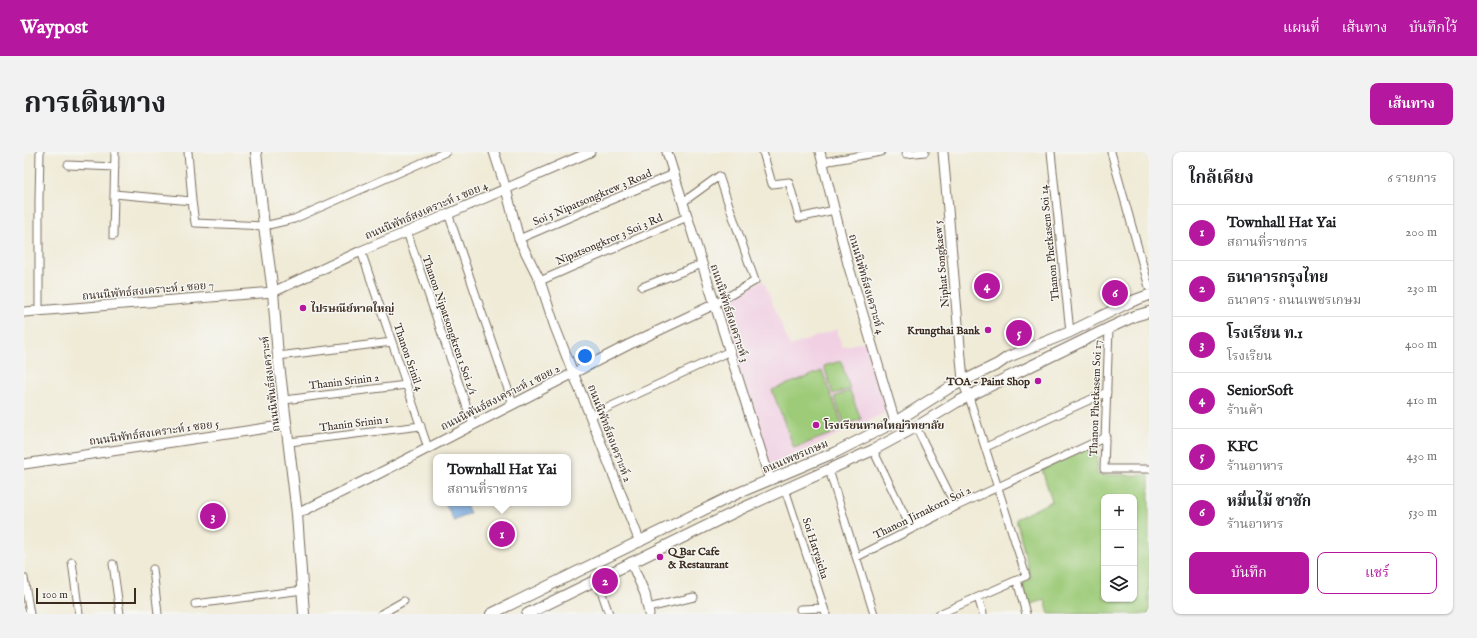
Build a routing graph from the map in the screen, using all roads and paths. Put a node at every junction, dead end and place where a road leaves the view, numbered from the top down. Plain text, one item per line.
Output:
1 (40, 152) edge
2 (115, 152) edge
3 (188, 152) edge
4 (256, 152) edge
5 (446, 152) edge
6 (494, 152) edge
7 (590, 152) edge
8 (667, 152) edge
9 (763, 152) edge
10 (820, 152) edge
11 (881, 152) edge
12 (925, 152) edge
13 (943, 152) edge
14 (1051, 152) edge
15 (1111, 152) edge
16 (906, 154) dead end
17 (823, 162) junction
18 (68, 165) dead end
19 (115, 167) junction
20 (674, 174) junction
21 (506, 189) junction
22 (114, 194) junction
23 (192, 201) junction
24 (682, 202) junction
25 (834, 210) junction
26 (448, 213) junction
27 (687, 217) junction
28 (264, 226) junction
29 (407, 232) junction
30 (113, 236) dead end
31 (519, 239) junction
32 (361, 250) junction
33 (702, 264) junction
34 (540, 281) junction
35 (642, 287) dead end
36 (1149, 287) edge
37 (273, 292) junction
38 (1149, 295) edge
39 (715, 304) junction
40 (39, 311) junction
41 (24, 312) edge
42 (1149, 312) edge
43 (1109, 328) junction
44 (1070, 332) junction
45 (392, 342) junction
46 (730, 351) junction
47 (278, 356) junction
48 (574, 372) junction
49 (963, 381) junction
50 (406, 385) junction
51 (1107, 392) junction
52 (969, 397) junction
53 (284, 400) junction
54 (512, 404) junction
55 (590, 416) junction
56 (895, 422) junction
57 (287, 425) junction
58 (472, 425) junction
59 (421, 426) junction
60 (916, 427) junction
61 (1106, 436) junction
62 (289, 442) junction
63 (986, 447) junction
64 (428, 448) junction
65 (873, 450) junction
66 (24, 464) edge
67 (1149, 469) edge
68 (829, 470) junction
69 (770, 480) junction
70 (998, 487) junction
71 (785, 489) junction
72 (736, 494) junction
73 (743, 508) junction
74 (297, 514) junction
75 (640, 542) junction
76 (856, 557) junction
77 (72, 562) dead end
78 (631, 562) junction
79 (113, 564) dead end
80 (153, 569) dead end
81 (24, 578) edge
82 (597, 579) junction
83 (1017, 580) junction
84 (302, 590) junction
85 (694, 597) dead end
86 (978, 597) junction
87 (404, 601) dead end
88 (195, 604) dead end
89 (800, 609) dead end
90 (649, 611) edge
91 (825, 611) edge
92 (494, 613) edge
93 (30, 614) edge
94 (79, 614) edge
95 (120, 614) edge
96 (158, 614) edge
97 (304, 614) edge
98 (381, 614) edge
99 (527, 614) edge
100 (609, 614) edge
101 (874, 614) edge
102 (939, 614) edge
103 (983, 614) edge
104 (1026, 614) edge

1 - 40 street
2 - 19 street
3 - 23 street
4 - 28 main road, ถนนนิพันธ์สงเคราะห์
5 - 28 street
6 - 21 street, ถนนนิพัทธ์สงเคราะห์ 2
7 - 21 street, ถนนนิพัทธ์สงเคราะห์ 1 ซอย 4
8 - 20 street, ถนนนิพัทธ์สงเคราะห์ 3
9 - 25 street
10 - 17 street, ถนนนิพัทธ์สงเคราะห์ 4
11 - 17 street
12 - 16 street
13 - 49 street, Niphat Songkaew 5
14 - 44 street, Thanon Phetkasem Soi 14
15 - 36 street
17 - 25 street, ถนนนิพัทธ์สงเคราะห์ 4
18 - 19 street
19 - 22 street
20 - 24 street, ถนนนิพัทธ์สงเคราะห์ 3
20 - 31 street, Soi 5 Nipatsongkrew 3 Road
21 - 26 street, ถนนนิพัทธ์สงเคราะห์ 1 ซอย 4
21 - 31 street, ถนนนิพัทธ์สงเคราะห์ 2
22 - 23 street
22 - 30 street
23 - 28 street
24 - 27 street, ถนนนิพัทธ์สงเคราะห์ 3
24 - 39 street
25 - 56 street, ถนนนิพัทธ์สงเคราะห์ 4
26 - 29 street, ถนนนิพัทธ์สงเคราะห์ 1 ซอย 4
26 - 54 street
27 - 33 street, ถนนนิพัทธ์สงเคราะห์ 3
27 - 34 street, Nipatsongkror 3 Soi 3 Rd
28 - 37 main road, ถนนนิพันธ์สงเคราะห์
29 - 32 street, ถนนนิพัทธ์สงเคราะห์ 1 ซอย 4
29 - 58 street, Thanon Nipatsongkren 1 Soi 2/1
31 - 34 street, ถนนนิพัทธ์สงเคราะห์ 2
32 - 37 street, ถนนนิพัทธ์สงเคราะห์ 1 ซอย 4
32 - 45 street, Thanon Srinil 4
33 - 35 street
33 - 39 street, ถนนนิพัทธ์สงเคราะห์ 3
34 - 48 street, ถนนนิพัทธ์สงเคราะห์ 2
37 - 40 street, ถนนนิพัทธ์สงเคราะห์ 1 ซอย 7
37 - 47 main road, ถนนนิพันธ์สงเคราะห์
38 - 44 main road, ถนนเพชรเกษม
39 - 46 street, ถนนนิพัทธ์สงเคราะห์ 3
39 - 48 street, ถนนนิพันธ์สงเคราะห์ 1 ซอย 2
40 - 41 street, ถนนนิพัทธ์สงเคราะห์ 1 ซอย 7
42 - 43 main road
43 - 51 street, Thanon Phetkasem Soi 17
43 - 52 main road
44 - 49 main road, ถนนเพชรเกษม
45 - 47 street
45 - 50 street, Thanon Srinil 4
46 - 55 street
46 - 69 street, ถนนนิพัทธ์สงเคราะห์ 3
47 - 53 main road, ถนนนิพันธ์สงเคราะห์
48 - 54 street, ถนนนิพันธ์สงเคราะห์ 1 ซอย 2
48 - 55 street, ถนนนิพัทธ์สงเคราะห์ 2
49 - 52 street, Niphat Songkaew 5
49 - 56 main road, ถนนเพชรเกษม
50 - 53 street, Thanin Srinin 2
50 - 59 street, Thanon Srinil 4
51 - 61 street, Thanon Phetkasem Soi 17
51 - 63 street
52 - 60 main road
52 - 63 street
53 - 57 main road, ถนนนิพันธ์สงเคราะห์
54 - 58 street, ถนนนิพันธ์สงเคราะห์ 1 ซอย 2
55 - 75 street, ถนนนิพัทธ์สงเคราะห์ 2
56 - 69 main road, ถนนเพชรเกษม
57 - 62 main road, ถนนนิพันธ์สงเคราะห์
57 - 66 street, ถนนนิพัทธ์สงเคราะห์ 1 ซอย 5
58 - 64 street, ถนนนิพันธ์สงเคราะห์ 1 ซอย 2
59 - 62 street, Thanin Srinin 1
59 - 64 street, Thanon Srinil 4
60 - 65 main road
60 - 65 street
61 - 67 street, Thanon Phetkasem Soi 17
61 - 70 street, Thanon Jirnakorn Soi 2
62 - 74 main road, ถนนนิพันธ์สงเคราะห์
63 - 70 street
64 - 74 street, ถนนนิพันธ์สงเคราะห์ 1 ซอย 2
65 - 68 main road
68 - 71 main road
68 - 76 street
69 - 72 main road, ถนนเพชรเกษม
70 - 76 street, Thanon Jirnakorn Soi 2
70 - 83 street
71 - 73 main road
71 - 91 street, Soi Hatyaieha
72 - 73 main road
72 - 75 main road, ถนนเพชรเกษม
73 - 78 main road
74 - 84 main road, ถนนนิพันธ์สงเคราะห์
75 - 92 main road, ถนนเพชรเกษม
76 - 101 street
77 - 94 street
78 - 82 main road
78 - 90 street
79 - 95 street
80 - 96 street
81 - 93 street
82 - 99 main road
82 - 100 street
83 - 86 street
83 - 104 street
84 - 88 street
84 - 97 main road, ถนนนิพันธ์สงเคราะห์
85 - 90 street
86 - 102 street
86 - 103 street
87 - 98 street
89 - 91 street

